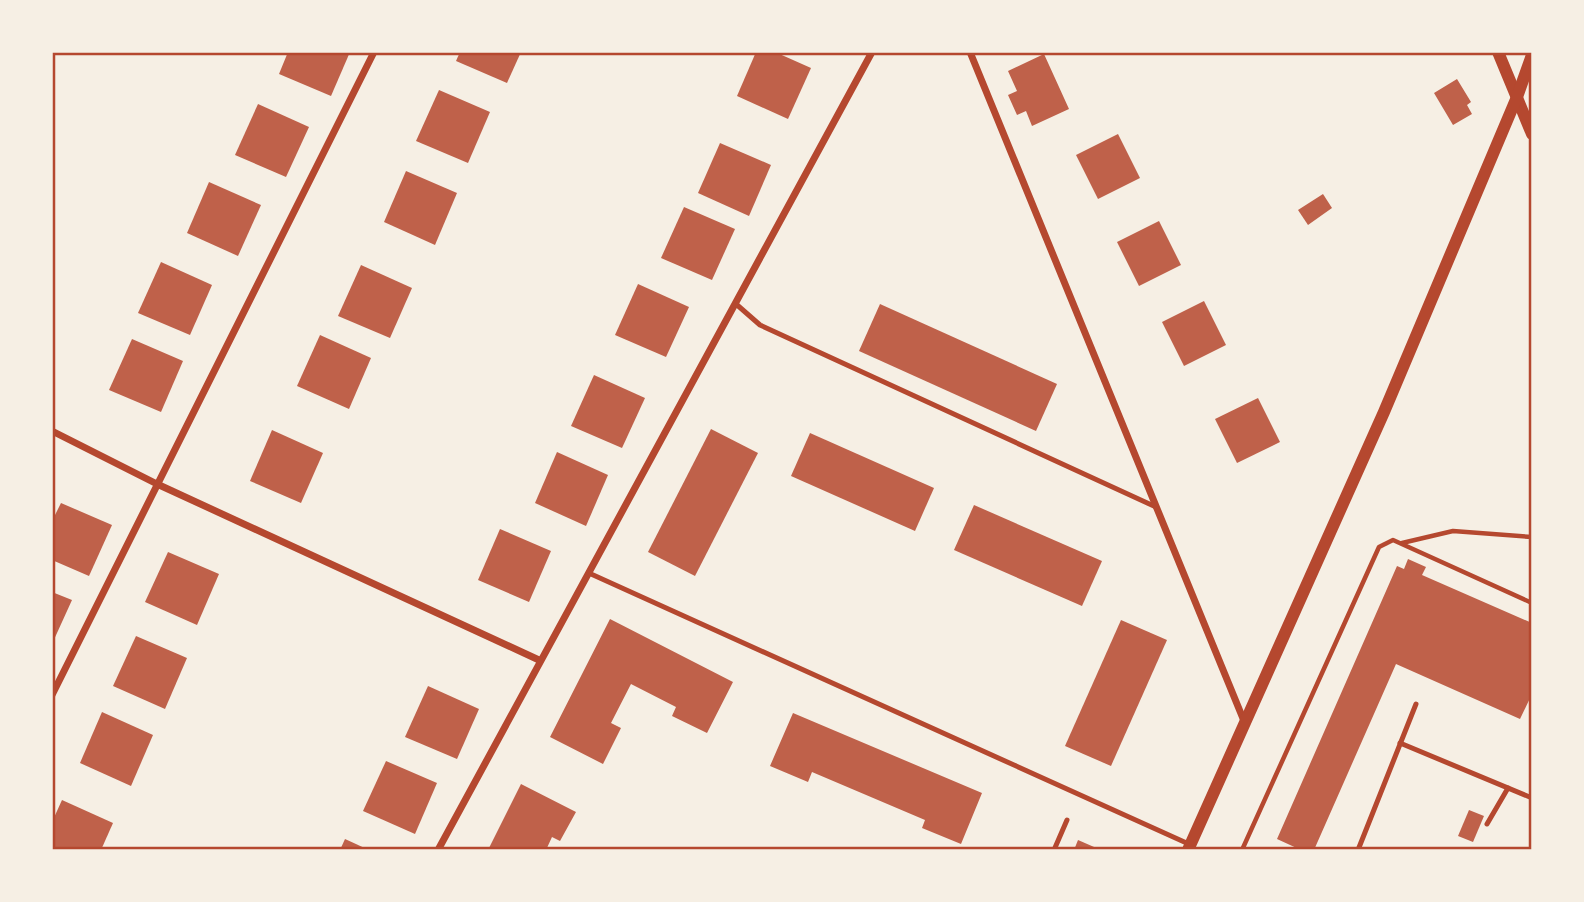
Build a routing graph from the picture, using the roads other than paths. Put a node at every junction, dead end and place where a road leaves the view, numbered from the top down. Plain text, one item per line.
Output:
1 (374, 52) edge
2 (872, 52) edge
3 (970, 52) edge
4 (1498, 52) edge
5 (1531, 55) edge
6 (1517, 97) junction
7 (1529, 119) edge
8 (1531, 134) edge
9 (736, 303) junction
10 (52, 431) edge
11 (157, 484) junction
12 (1156, 507) junction
13 (591, 574) junction
14 (539, 660) junction
15 (52, 695) edge
16 (1416, 704) dead end
17 (1245, 721) junction
18 (1400, 743) junction
19 (1508, 788) junction
20 (1531, 796) edge
21 (1067, 820) dead end
22 (1487, 824) dead end
23 (1193, 848) edge
24 (438, 849) edge
25 (1054, 849) edge
26 (1357, 849) edge

1 - 11 street
2 - 9 street
3 - 12 street
4 - 6 street
5 - 6 street
6 - 7 street
6 - 17 street
7 - 8 street
9 - 12 lane
9 - 13 street
10 - 11 street
11 - 14 street
11 - 15 street
12 - 17 street
13 - 14 street
13 - 23 lane
14 - 24 street
16 - 18 lane
17 - 23 street
18 - 19 lane
18 - 26 lane
19 - 20 lane
19 - 22 lane
21 - 25 lane

